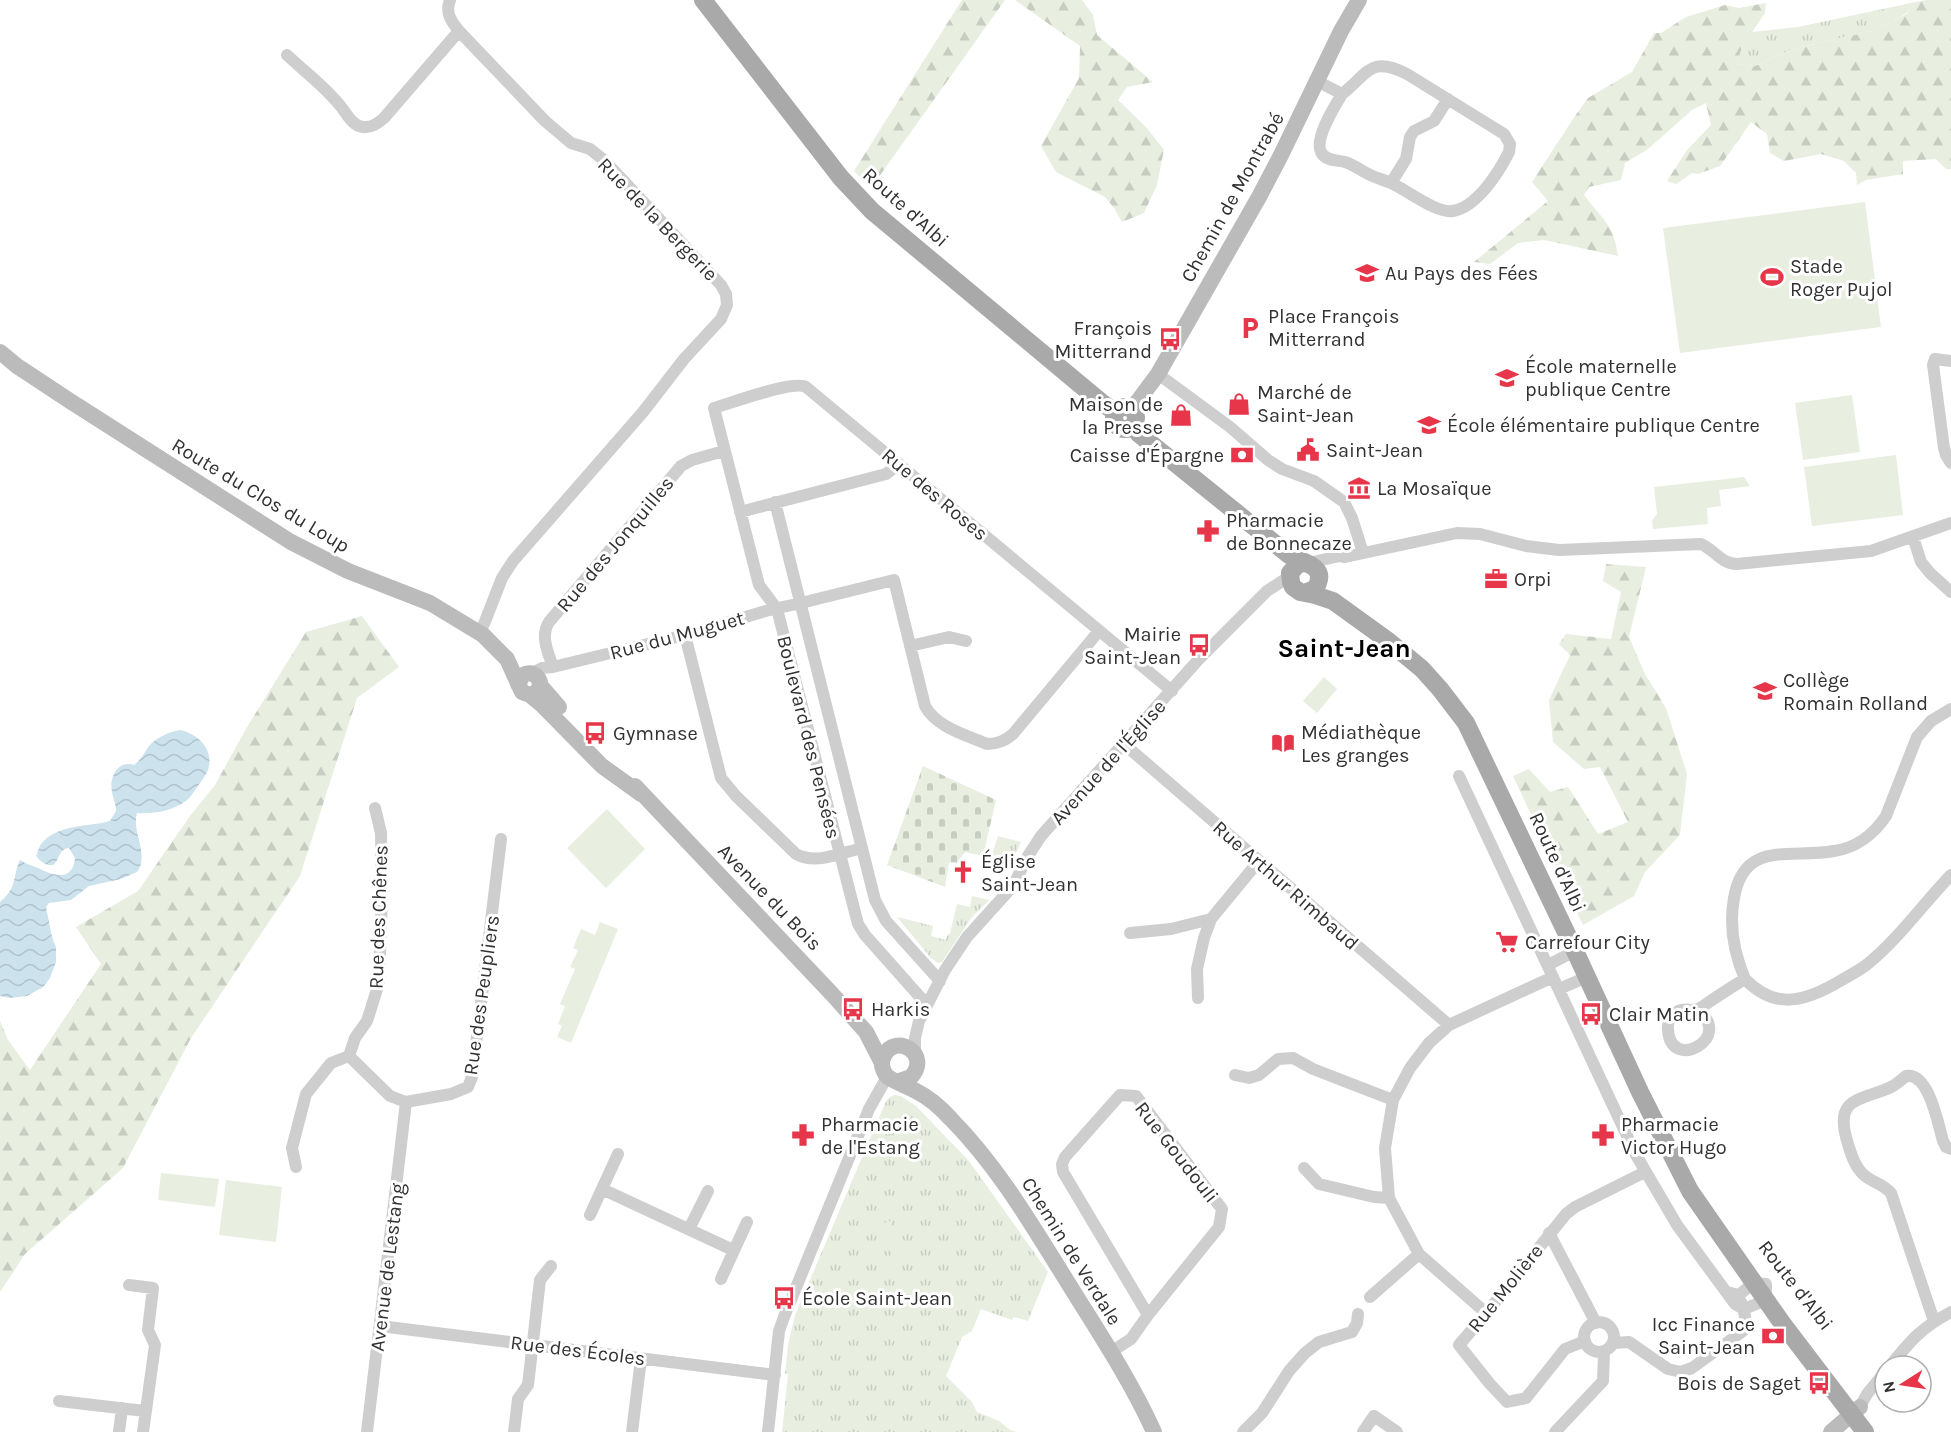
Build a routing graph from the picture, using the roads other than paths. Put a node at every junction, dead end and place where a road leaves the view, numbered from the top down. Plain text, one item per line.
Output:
1 (450, 0) edge
2 (703, 0) edge
3 (1359, 0) edge
4 (459, 31) junction
5 (287, 55) dead end
6 (1317, 81) junction
7 (1342, 94) junction
8 (1448, 99) junction
9 (1391, 183) junction
10 (0, 352) edge
11 (1951, 361) edge
12 (1158, 374) junction
13 (1127, 416) junction
14 (724, 451) junction
15 (1951, 463) edge
16 (899, 464) junction
17 (1192, 477) junction
18 (775, 502) junction
19 (740, 512) junction
20 (1951, 523) edge
21 (1913, 537) junction
22 (1363, 554) junction
23 (1304, 577) junction
24 (1951, 592) edge
25 (801, 603) junction
26 (777, 609) junction
27 (1099, 631) junction
28 (481, 634) junction
29 (685, 635) junction
30 (966, 641) dead end
31 (910, 646) junction
32 (553, 667) junction
33 (531, 681) junction
34 (1172, 691) junction
35 (1951, 710) edge
36 (1124, 744) junction
37 (1459, 776) dead end
38 (375, 808) dead end
39 (501, 839) dead end
40 (862, 848) junction
41 (839, 854) junction
42 (1258, 862) junction
43 (1951, 875) edge
44 (1211, 919) junction
45 (1130, 933) dead end
46 (1575, 951) junction
47 (1548, 965) junction
48 (1553, 977) junction
49 (1587, 977) junction
50 (1745, 979) junction
51 (940, 981) junction
52 (1559, 989) junction
53 (1198, 999) dead end
54 (928, 1003) junction
55 (1696, 1010) dead end
56 (919, 1021) junction
57 (1449, 1025) junction
58 (866, 1032) junction
59 (895, 1046) junction
60 (349, 1056) junction
61 (916, 1062) junction
62 (889, 1074) junction
63 (1235, 1075) dead end
64 (1393, 1100) junction
65 (406, 1102) junction
66 (937, 1105) junction
67 (1951, 1149) edge
68 (618, 1154) dead end
69 (296, 1167) dead end
70 (1304, 1168) dead end
71 (1645, 1172) junction
72 (602, 1189) junction
73 (708, 1191) dead end
74 (1389, 1198) junction
75 (590, 1215) dead end
76 (747, 1222) dead end
77 (689, 1228) junction
78 (1550, 1233) junction
79 (733, 1250) junction
80 (1419, 1254) junction
81 (551, 1266) dead end
82 (722, 1279) dead end
83 (129, 1285) dead end
84 (1762, 1289) junction
85 (1733, 1294) junction
86 (1370, 1297) dead end
87 (1744, 1309) junction
88 (1951, 1312) edge
89 (1486, 1313) junction
90 (1358, 1314) dead end
91 (1148, 1315) junction
92 (1934, 1321) junction
93 (1596, 1323) junction
94 (380, 1326) junction
95 (1585, 1341) junction
96 (533, 1344) junction
97 (1609, 1347) junction
98 (1111, 1352) junction
99 (1900, 1354) edge
100 (641, 1359) junction
101 (775, 1375) junction
102 (1873, 1387) edge
103 (59, 1401) dead end
104 (122, 1408) junction
105 (145, 1411) junction
106 (1856, 1411) junction
107 (119, 1432) edge
108 (143, 1432) edge
109 (367, 1432) edge
110 (514, 1432) edge
111 (632, 1432) edge
112 (768, 1432) edge
113 (1154, 1432) edge
114 (1243, 1432) edge
115 (1363, 1432) edge
116 (1397, 1432) edge
117 (1556, 1432) edge
118 (1831, 1432) edge
119 (1865, 1432) edge
120 (1880, 1432) edge

1 - 4 street, Rue de la Bergerie
2 - 13 main road, Route d'Albi
3 - 6 street, Chemin de Montrabé
4 - 5 street
4 - 28 street, Rue de la Bergerie
6 - 7 street
6 - 12 street, Chemin de Montrabé
7 - 8 street
7 - 9 street
8 - 9 street
8 - 9 street
10 - 28 street, Route du Clos du Loup
11 - 15 street
12 - 13 street, Chemin de Montrabé
12 - 22 street
13 - 17 main road, Route d'Albi
14 - 16 street, Rue des Roses
14 - 19 street, Boulevard des Pensées
14 - 32 street, Rue des Jonquilles
16 - 18 street
16 - 27 street, Rue des Roses
17 - 23 main road, Route d'Albi
17 - 23 main road, Route d'Albi
18 - 19 street
18 - 25 street, Boulevard des Pensées
19 - 26 street, Boulevard des Pensées
20 - 21 street
21 - 22 street
21 - 24 street
22 - 23 street, Avenue de l'Église
23 - 34 street, Avenue de l'Église
23 - 46 main road, Route d'Albi
25 - 26 street, Rue du Muguet
25 - 31 street, Rue du Muguet
25 - 40 street, Boulevard des Pensées
26 - 29 street, Rue du Muguet
26 - 41 street, Boulevard des Pensées
27 - 31 street
27 - 34 street, Rue des Roses
28 - 33 street, Route du Clos du Loup
29 - 32 street, Rue du Muguet
29 - 41 street
30 - 31 street
32 - 33 street, Rue du Muguet
33 - 58 street, Avenue du Bois
34 - 36 street, Avenue de l'Église
35 - 50 street
36 - 42 street, Rue Arthur Rimbaud
36 - 51 street, Avenue de l'Église
37 - 47 street
38 - 60 street, Rue des Chênes
39 - 65 street, Rue des Peupliers
40 - 41 street
40 - 51 street, Boulevard des Pensées
41 - 54 street, Boulevard des Pensées
42 - 44 street
42 - 57 street, Rue Arthur Rimbaud
43 - 50 street
44 - 45 street
44 - 53 street
46 - 47 street
46 - 49 main road, Route d'Albi
47 - 48 street
48 - 52 street
48 - 57 street
49 - 52 street
49 - 84 main road, Route d'Albi
50 - 55 street
51 - 54 street, Avenue de l'Église
52 - 71 street
54 - 56 street, Avenue de l'Église
56 - 59 street, Avenue de l'Église
56 - 61 street, Avenue de l'Église
57 - 64 street
58 - 59 street, Avenue du Bois
58 - 62 street, Avenue du Bois
59 - 61 street
59 - 62 street
60 - 65 street
60 - 69 street
61 - 62 street
61 - 66 street, Chemin de Verdale
62 - 66 street, Chemin de Verdale
62 - 101 street
63 - 64 street
64 - 74 street
65 - 94 street, Avenue de Lestang
66 - 98 street, Chemin de Verdale
67 - 92 street
68 - 72 street
70 - 74 street
71 - 78 street, Rue Molière
71 - 85 street
72 - 75 street
72 - 77 street
73 - 77 street
74 - 80 street
76 - 79 street
77 - 79 street
78 - 89 street, Rue Molière
78 - 93 street, Rue Molière
79 - 82 street
80 - 86 street
80 - 89 street
81 - 96 street
83 - 105 street
84 - 85 street
84 - 87 street
84 - 106 main road, Route d'Albi
85 - 87 street
87 - 97 street
88 - 92 street
89 - 95 street, Rue Molière
90 - 114 street
91 - 91 street, Rue Goudouli
91 - 98 street, Rue Goudouli
92 - 99 street
93 - 95 street
93 - 97 street
94 - 96 street, Rue des Écoles
94 - 109 street, Avenue de Lestang
95 - 97 street
96 - 100 street, Rue des Écoles
96 - 110 street
97 - 117 street
98 - 113 street, Chemin de Verdale
100 - 101 street, Rue des Écoles
100 - 111 street
101 - 112 street
102 - 106 street
103 - 104 street
104 - 105 street
104 - 107 street
105 - 108 street
106 - 118 street
106 - 119 main road, Route d'Albi
106 - 120 main road, Route d'Albi
115 - 116 street

